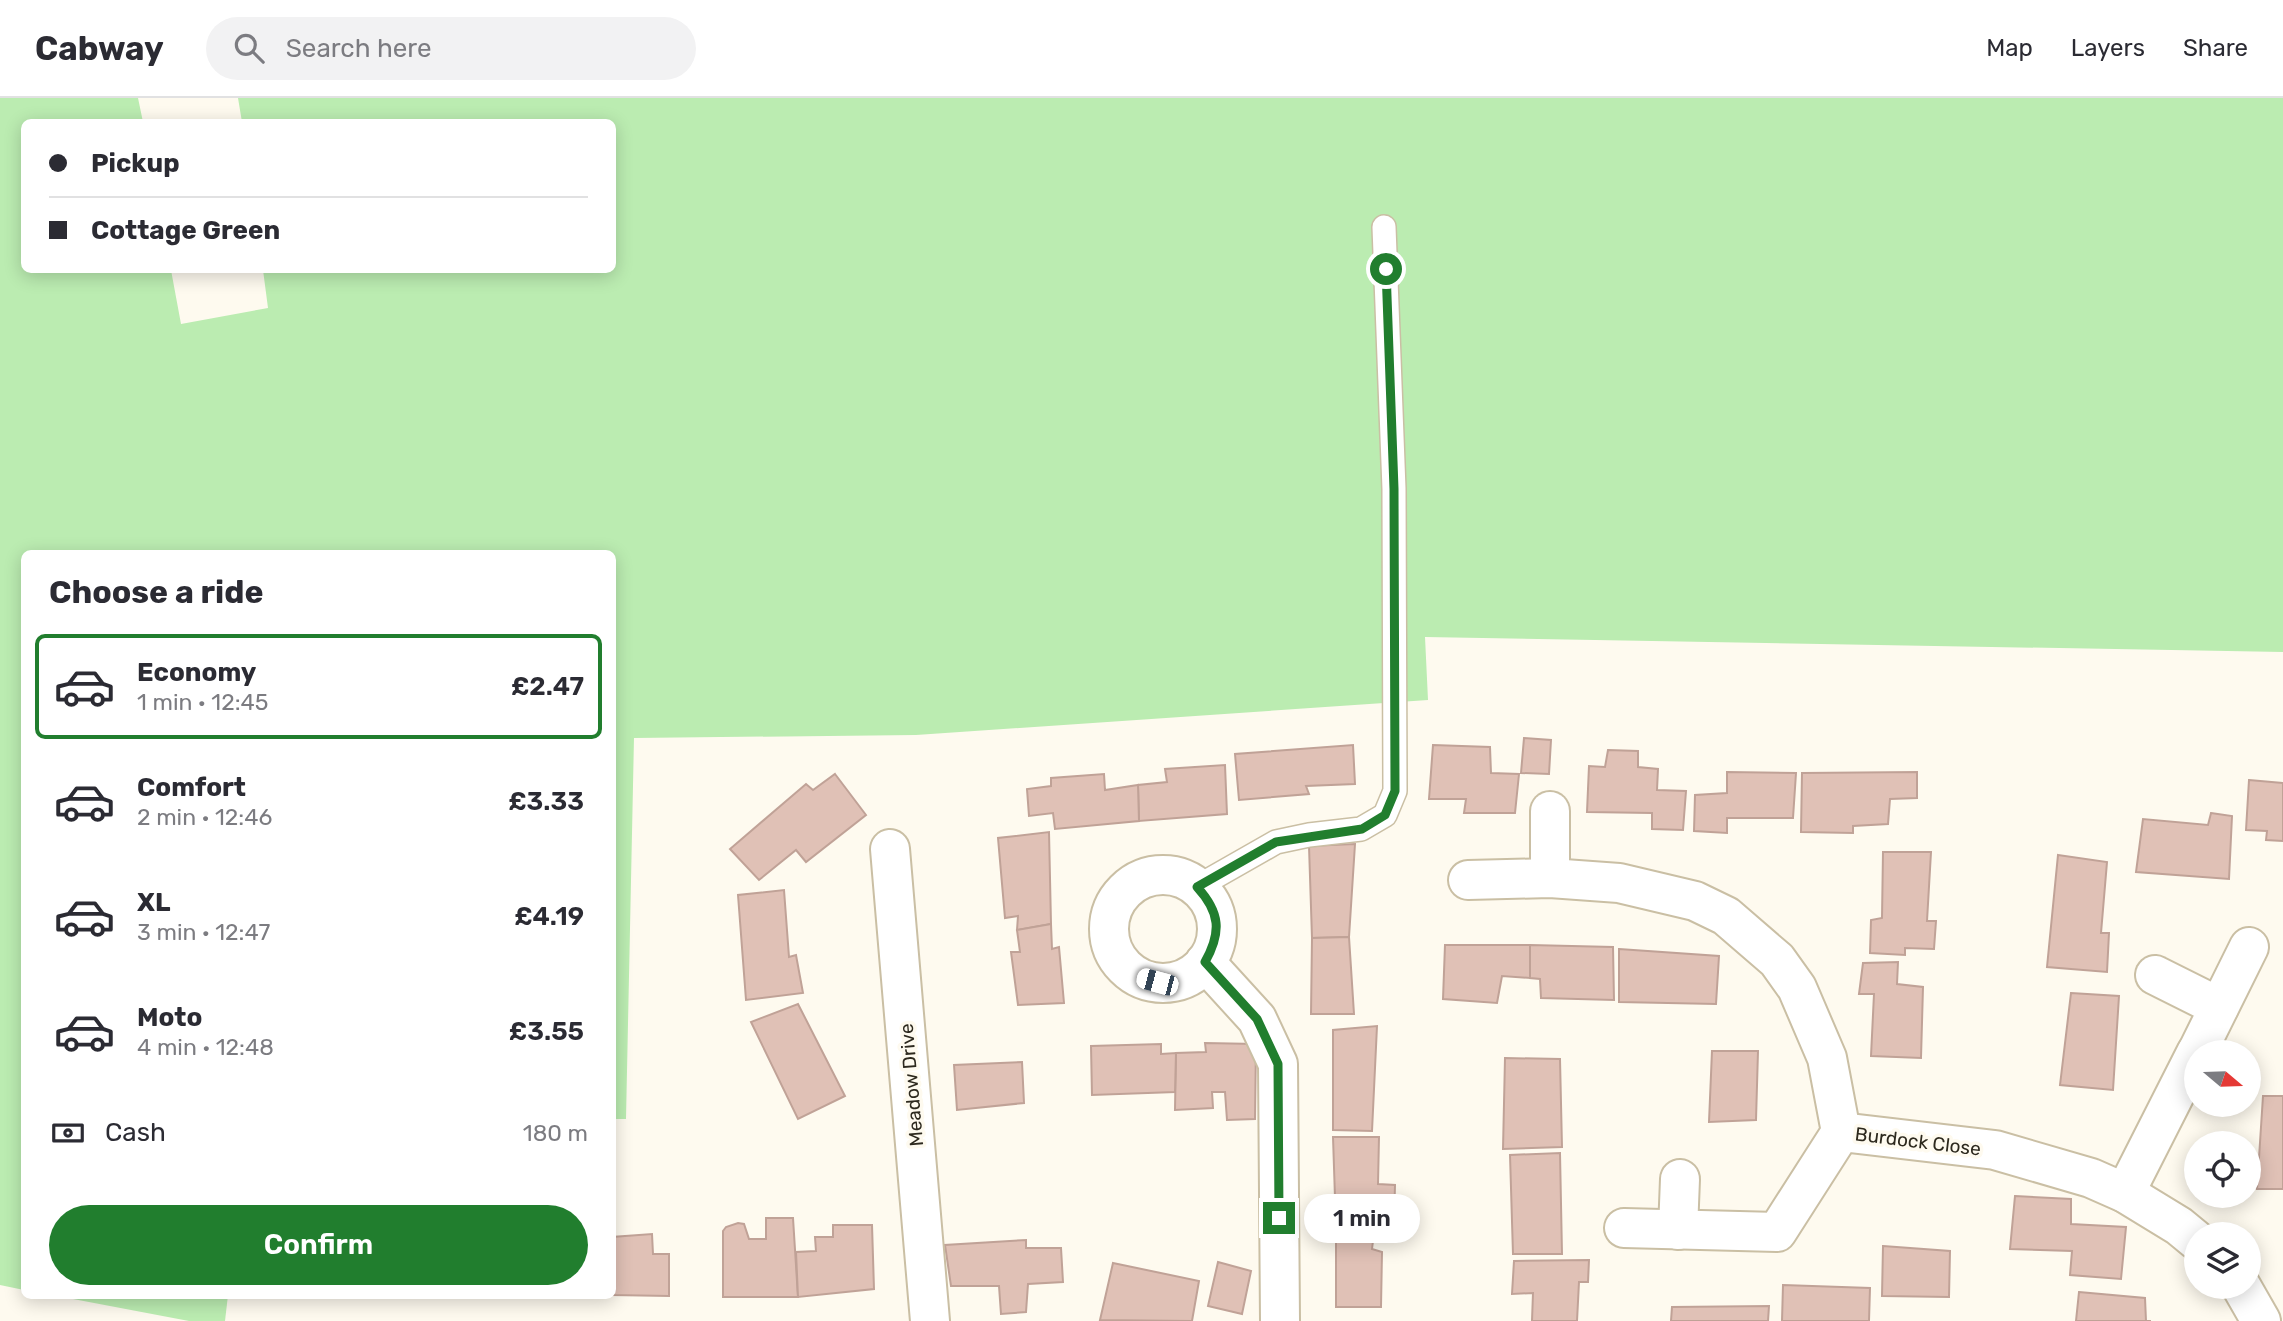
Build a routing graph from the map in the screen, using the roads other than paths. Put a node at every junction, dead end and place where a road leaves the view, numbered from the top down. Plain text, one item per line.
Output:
1 (1384, 227) dead end
2 (1550, 811) dead end
3 (890, 849) dead end
4 (1550, 878) junction
5 (1468, 880) dead end
6 (1197, 887) junction
7 (2249, 947) dead end
8 (1205, 962) junction
9 (2155, 975) dead end
10 (2220, 1007) junction
11 (2202, 1040) edge
12 (2184, 1076) edge
13 (1841, 1132) junction
14 (1680, 1179) dead end
15 (2125, 1193) junction
16 (1624, 1228) dead end
17 (1678, 1230) junction
18 (2184, 1230) edge
19 (2248, 1299) edge
20 (930, 1321) edge
21 (1280, 1321) edge
22 (2261, 1321) edge

1 - 6 lane
2 - 4 street
3 - 20 street, Meadow Drive
4 - 5 street, Burdock Close
4 - 13 street, Burdock Close
6 - 8 street
6 - 8 street
7 - 10 street
8 - 21 street
9 - 10 street
10 - 11 street
12 - 15 street
13 - 15 street, Burdock Close
13 - 17 street, Burdock Close
14 - 17 street
15 - 18 street, Burdock Close
16 - 17 street, Burdock Close
19 - 22 street

